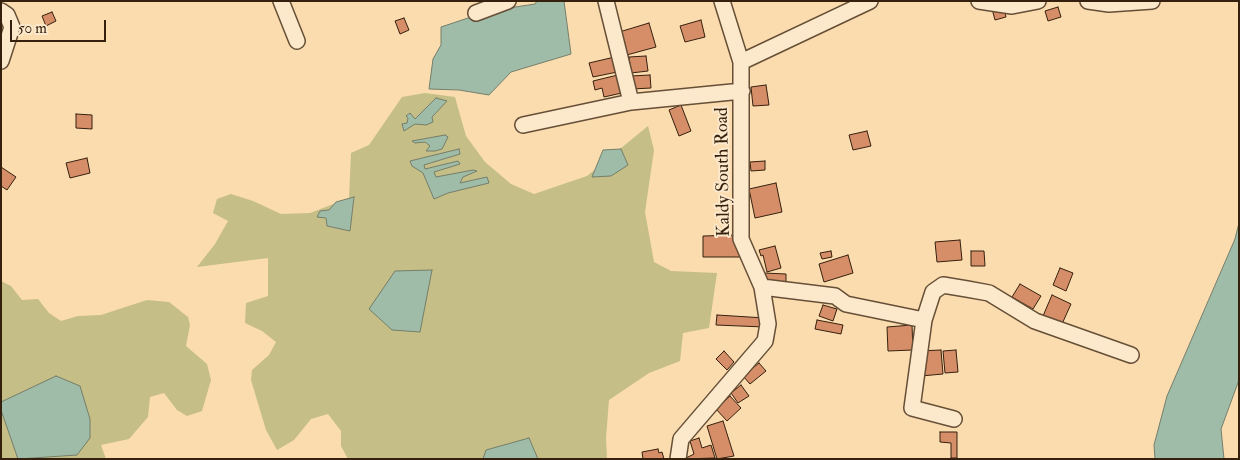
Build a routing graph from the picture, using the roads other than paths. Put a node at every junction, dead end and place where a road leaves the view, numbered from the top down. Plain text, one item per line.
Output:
1 (281, 1) edge
2 (508, 1) edge
3 (606, 1) edge
4 (722, 1) edge
5 (870, 1) edge
6 (979, 1) edge
7 (1038, 1) edge
8 (1088, 1) edge
9 (1152, 1) edge
10 (1, 11) edge
11 (476, 13) dead end
12 (296, 41) dead end
13 (1, 61) edge
14 (741, 62) junction
15 (742, 91) junction
16 (631, 102) junction
17 (523, 125) dead end
18 (762, 287) junction
19 (924, 320) junction
20 (1131, 355) dead end
21 (954, 418) dead end
22 (678, 459) edge

1 - 12 street
2 - 11 street
3 - 16 street
4 - 14 street, Kaldy South Road
5 - 14 street
6 - 7 street
8 - 9 street
10 - 13 street
14 - 15 street, Kaldy South Road
15 - 16 street
15 - 18 street, Kaldy South Road
16 - 17 street
18 - 19 street
18 - 22 street, Kaldy South Road
19 - 20 street
19 - 21 street

